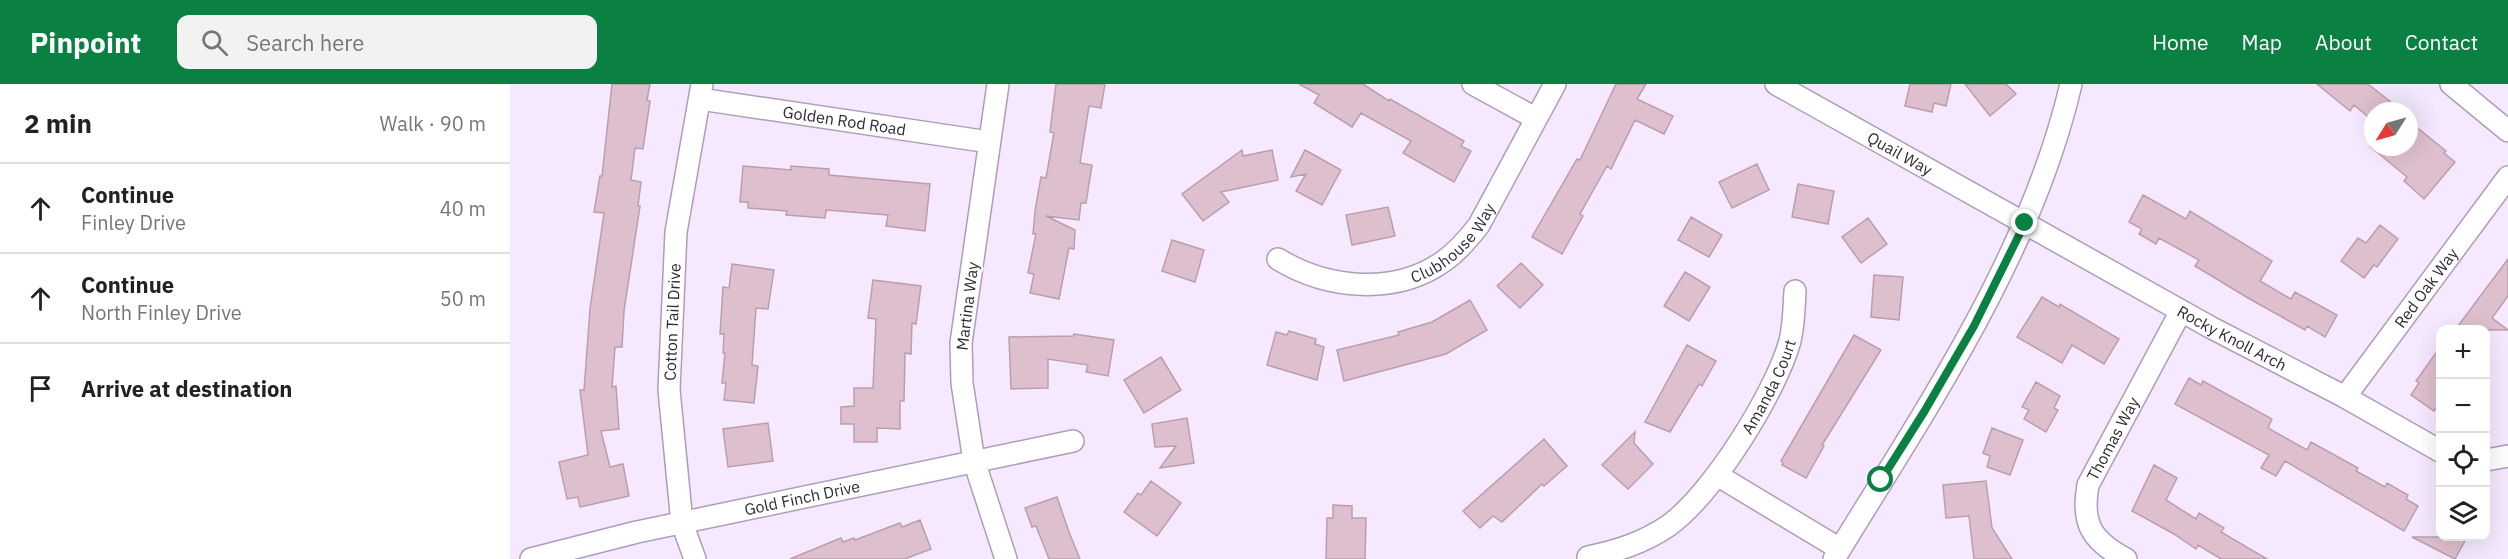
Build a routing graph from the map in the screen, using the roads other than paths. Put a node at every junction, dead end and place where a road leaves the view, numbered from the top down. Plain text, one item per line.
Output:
1 (998, 84) edge
2 (1473, 84) edge
3 (1555, 84) edge
4 (1776, 84) edge
5 (2071, 84) edge
6 (2451, 84) edge
7 (701, 91) edge
8 (1535, 118) junction
9 (2508, 131) edge
10 (989, 142) junction
11 (2508, 177) edge
12 (2025, 223) junction
13 (1278, 259) dead end
14 (1795, 291) dead end
15 (2181, 311) junction
16 (2345, 397) junction
17 (1073, 441) dead end
18 (2436, 449) edge
19 (2508, 456) edge
20 (2490, 459) edge
21 (974, 461) junction
22 (1717, 475) junction
23 (681, 523) junction
24 (1837, 554) edge
25 (1588, 557) dead end
26 (531, 559) edge
27 (694, 559) edge
28 (1006, 559) edge
29 (2126, 559) edge

1 - 10 street, Martina Way
2 - 8 street
3 - 8 street, Clubhouse Way
4 - 12 street, Quail Way
5 - 12 street
6 - 9 street
7 - 10 street, Golden Rod Road
7 - 23 street, Cotton Tail Drive
8 - 13 street, Clubhouse Way
10 - 21 street, Martina Way
11 - 16 street, Red Oak Way
12 - 15 street, Rocky Knoll Arch
12 - 24 street
14 - 22 street, Amanda Court
15 - 16 street, Rocky Knoll Arch
15 - 29 street, Thomas Way
16 - 18 street, Rocky Knoll Arch
17 - 21 street, Gold Finch Drive
19 - 20 street
21 - 23 street, Gold Finch Drive
21 - 28 street, Martina Way
22 - 24 street
22 - 25 street, Amanda Court
23 - 26 street, Gold Finch Drive
23 - 27 street, Cotton Tail Drive

